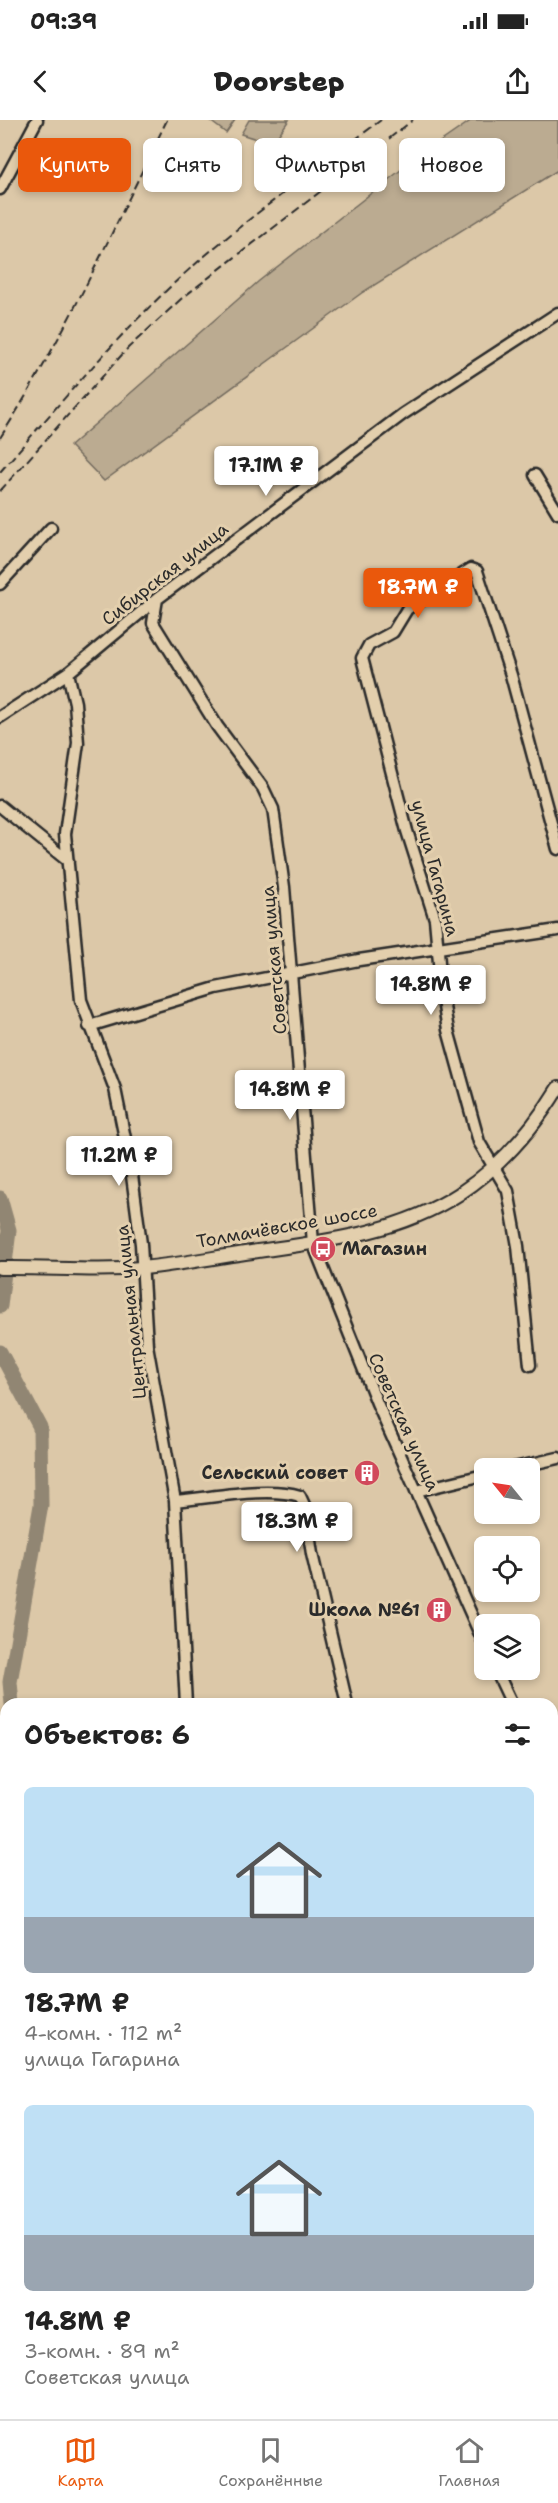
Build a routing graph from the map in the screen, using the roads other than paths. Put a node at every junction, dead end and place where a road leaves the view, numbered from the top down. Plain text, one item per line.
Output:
1 (37, 120) edge
2 (0, 189) edge
3 (558, 313) edge
4 (535, 475) dead end
5 (558, 513) edge
6 (51, 528) dead end
7 (0, 584) edge
8 (157, 599) junction
9 (68, 673) junction
10 (0, 717) edge
11 (0, 806) edge
12 (558, 849) edge
13 (68, 861) junction
14 (558, 930) edge
15 (440, 950) junction
16 (292, 973) junction
17 (89, 1026) junction
18 (558, 1088) edge
19 (495, 1165) junction
20 (313, 1243) junction
21 (0, 1268) edge
22 (141, 1268) junction
23 (530, 1365) dead end
24 (558, 1458) edge
25 (540, 1462) edge
26 (474, 1477) edge
27 (416, 1491) junction
28 (175, 1502) junction
29 (474, 1621) edge
30 (501, 1680) edge
31 (186, 1698) edge
32 (346, 1698) edge
33 (509, 1698) edge

1 - 2 street
3 - 8 street, Сибирская улица
4 - 5 street
6 - 7 street
8 - 9 street, Сибирская улица
8 - 16 street, Советская улица
9 - 10 street, Сибирская улица
9 - 13 street, Центральная улица
11 - 13 street
12 - 15 street, улица Гагарина
13 - 17 street, Центральная улица
14 - 15 street
15 - 16 street
15 - 19 street, улица Гагарина
16 - 17 street
16 - 20 street, Советская улица
17 - 22 street, Центральная улица
18 - 19 main road, Толмачёвское шоссе
19 - 20 main road, Толмачёвское шоссе
19 - 23 street, улица Гагарина
20 - 22 main road, Толмачёвское шоссе
20 - 27 street, Советская улица
21 - 22 main road, Толмачёвское шоссе
22 - 28 street, Центральная улица
24 - 25 street
26 - 27 street
27 - 29 street, Советская улица
28 - 31 street, Центральная улица
28 - 32 street
30 - 33 street

